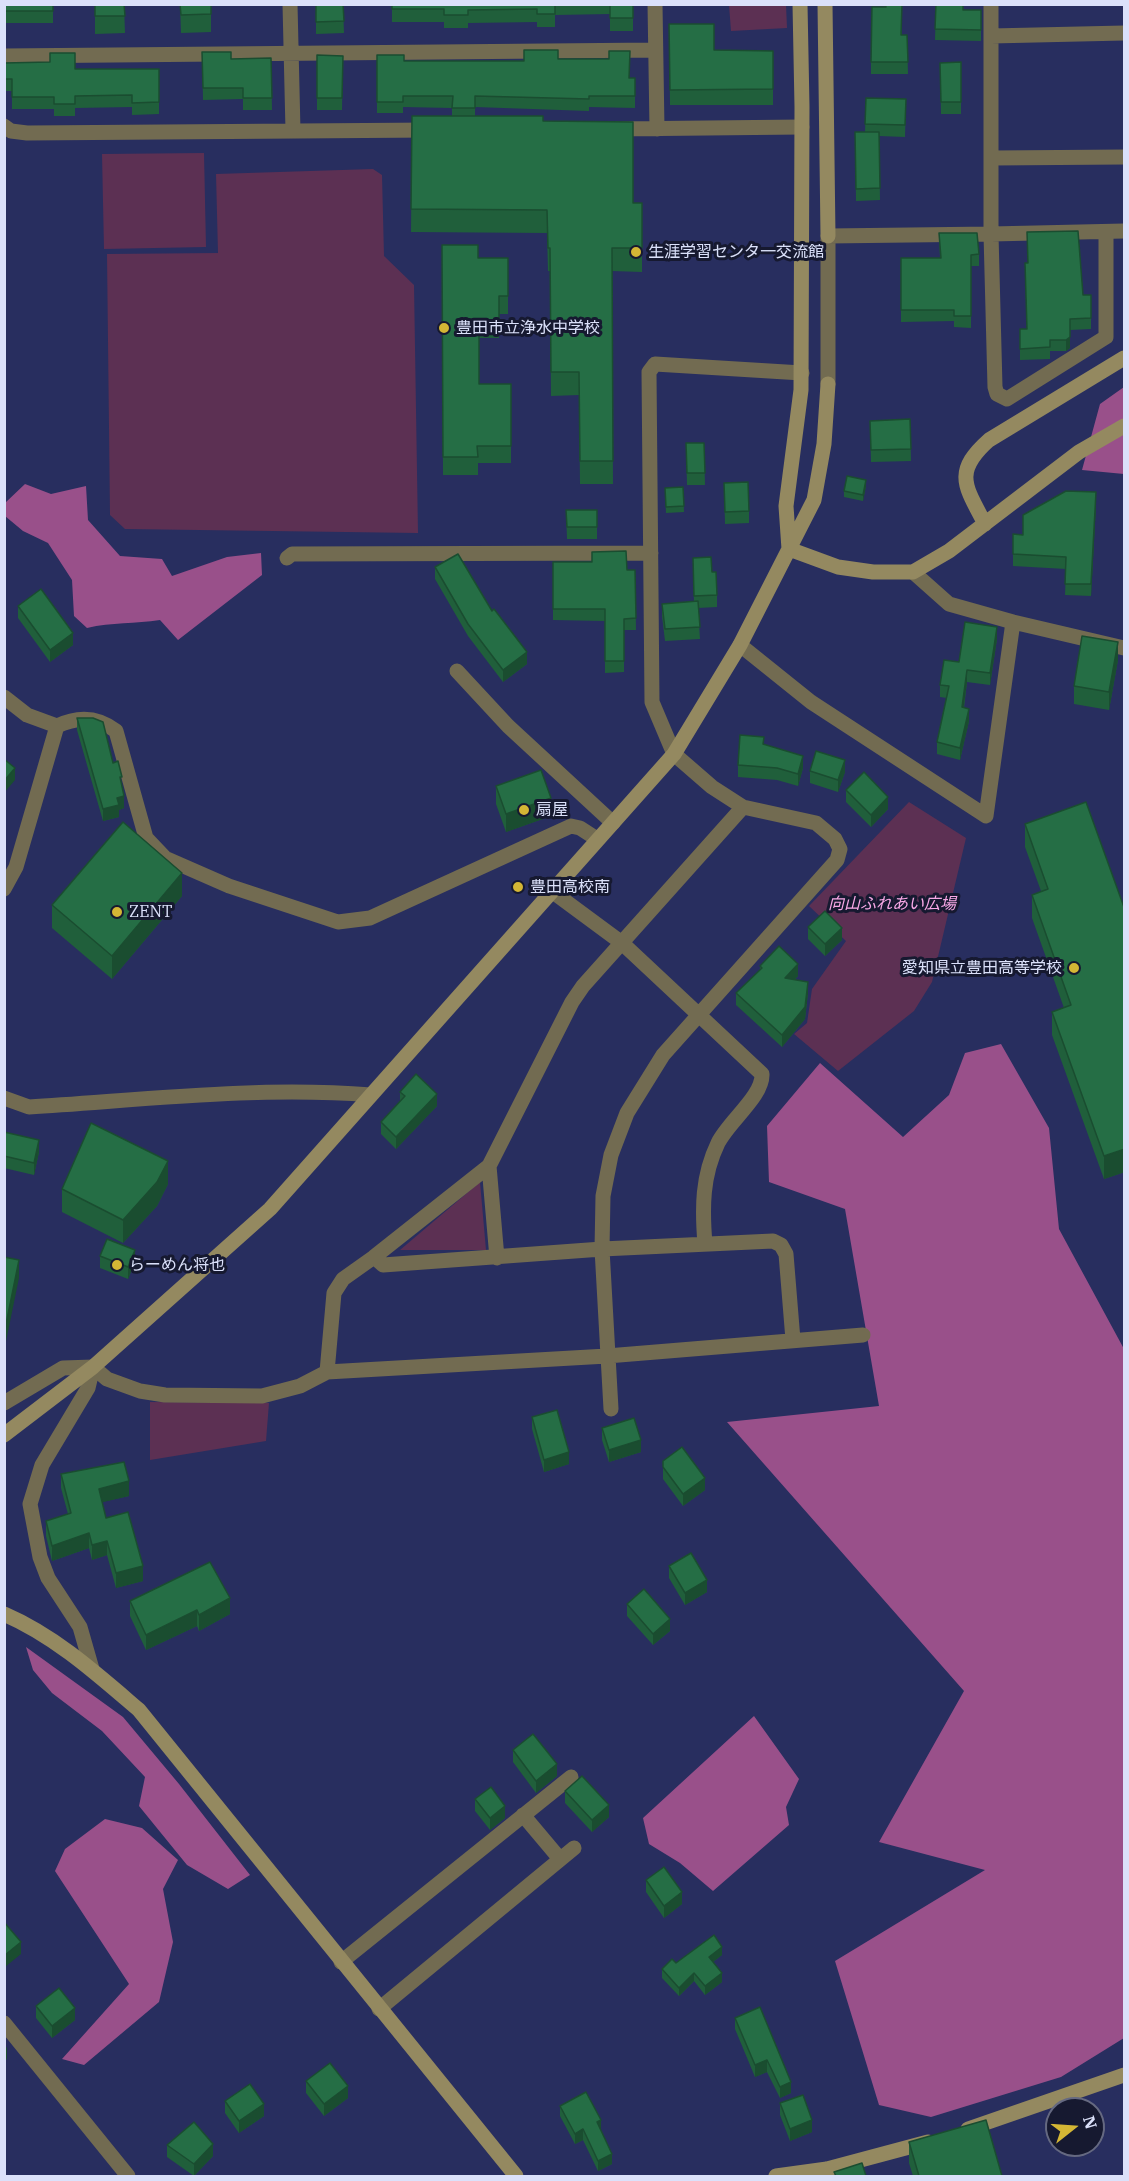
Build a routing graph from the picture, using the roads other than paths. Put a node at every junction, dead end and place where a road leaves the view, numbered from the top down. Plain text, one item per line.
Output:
1 (291, 4) edge
2 (655, 4) edge
3 (800, 4) edge
4 (825, 4) edge
5 (991, 4) edge
6 (1125, 33) edge
7 (991, 36) junction
8 (655, 50) junction
9 (291, 54) junction
10 (4, 56) edge
11 (4, 126) edge
12 (802, 126) junction
13 (598, 129) edge
14 (657, 129) junction
15 (446, 130) edge
16 (293, 131) junction
17 (1125, 157) edge
18 (993, 158) junction
19 (1125, 231) edge
20 (1106, 232) junction
21 (992, 234) junction
22 (828, 236) junction
23 (1125, 358) edge
24 (802, 373) junction
25 (1125, 426) edge
26 (985, 524) junction
27 (789, 549) junction
28 (651, 553) junction
29 (287, 558) dead end
30 (913, 572) junction
31 (1013, 622) junction
32 (740, 645) junction
33 (1125, 648) edge
34 (457, 671) dead end
35 (4, 697) edge
36 (57, 726) junction
37 (674, 754) junction
38 (743, 807) junction
39 (613, 823) junction
40 (597, 839) junction
41 (4, 889) edge
42 (554, 892) junction
43 (622, 943) junction
44 (699, 1013) junction
45 (371, 1095) junction
46 (4, 1098) edge
47 (489, 1166) junction
48 (705, 1244) junction
49 (602, 1249) junction
50 (374, 1257) junction
51 (497, 1258) junction
52 (863, 1335) dead end
53 (793, 1340) junction
54 (608, 1356) junction
55 (93, 1367) junction
56 (327, 1372) junction
57 (4, 1403) edge
58 (611, 1408) dead end
59 (4, 1435) edge
60 (4, 1614) edge
61 (92, 1669) junction
62 (571, 1777) dead end
63 (523, 1815) junction
64 (574, 1848) dead end
65 (560, 1859) junction
66 (341, 1962) junction
67 (379, 2008) junction
68 (4, 2023) edge
69 (1125, 2075) edge
70 (128, 2176) edge
71 (516, 2176) edge
72 (776, 2176) edge

1 - 9 street
2 - 8 street
3 - 12 street
4 - 22 street
5 - 7 street
6 - 7 street
7 - 18 street
8 - 9 street
8 - 14 street
9 - 10 street
9 - 16 street
11 - 16 street
12 - 14 street
12 - 24 street
13 - 14 street
15 - 16 street
17 - 18 street
18 - 21 street
19 - 20 street
20 - 21 street
20 - 21 street
21 - 22 street
22 - 27 street
23 - 26 street
24 - 27 street
24 - 28 street
25 - 26 street
26 - 30 street
27 - 30 street
27 - 32 street
28 - 29 street
28 - 37 street
30 - 31 street
31 - 32 street
31 - 33 street
32 - 37 street
34 - 39 street
35 - 36 street
36 - 40 street
36 - 41 street
37 - 38 street
37 - 39 street
38 - 43 street
38 - 44 street
39 - 40 street
40 - 42 street
42 - 43 street
42 - 45 street
43 - 44 street
43 - 47 street
44 - 48 street
44 - 49 street
45 - 46 street
45 - 55 street
47 - 50 street
47 - 51 street
48 - 49 street
48 - 53 street
49 - 51 street
49 - 54 street
50 - 51 street
50 - 56 street
52 - 53 street
53 - 54 street
54 - 56 street
54 - 58 street
55 - 56 street
55 - 57 street
55 - 59 street
55 - 61 street
60 - 61 street
61 - 66 street
62 - 63 street
63 - 65 street
63 - 66 street
64 - 65 street
65 - 67 street
66 - 67 street
67 - 71 street
68 - 70 street
69 - 72 street

